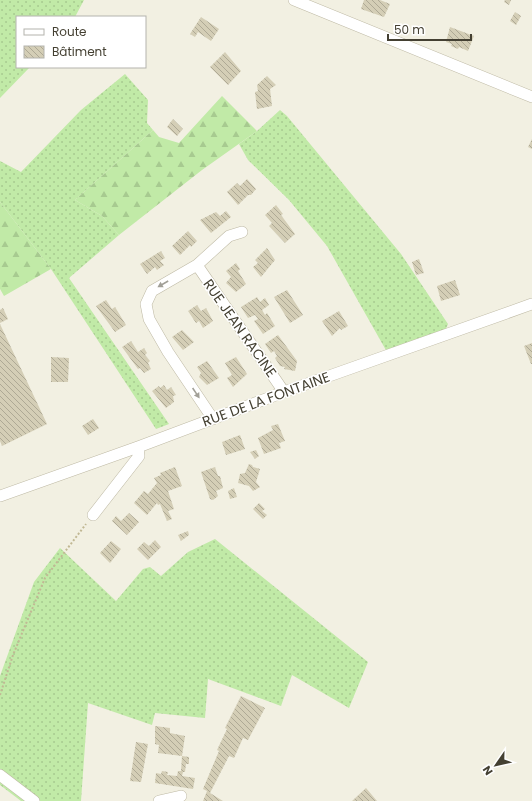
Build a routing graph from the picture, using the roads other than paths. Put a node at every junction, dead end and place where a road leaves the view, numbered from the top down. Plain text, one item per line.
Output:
1 (294, 0) edge
2 (532, 97) edge
3 (242, 232) dead end
4 (197, 264) junction
5 (532, 304) edge
6 (284, 392) junction
7 (213, 419) junction
8 (138, 447) junction
9 (0, 496) edge
10 (93, 515) road end
11 (0, 775) edge
12 (181, 796) dead end
13 (34, 801) edge
14 (159, 801) edge

1 - 2 street
3 - 4 street, RUE JEAN RACINE
4 - 6 street, RUE JEAN RACINE
4 -> 7 street, RUE JEAN RACINE
5 - 6 street, RUE DE LA FONTAINE
6 - 7 street, RUE DE LA FONTAINE
7 - 8 street, RUE DE LA FONTAINE
8 - 9 street, RUE DE LA FONTAINE
8 - 10 street
11 - 13 street
12 - 14 street

